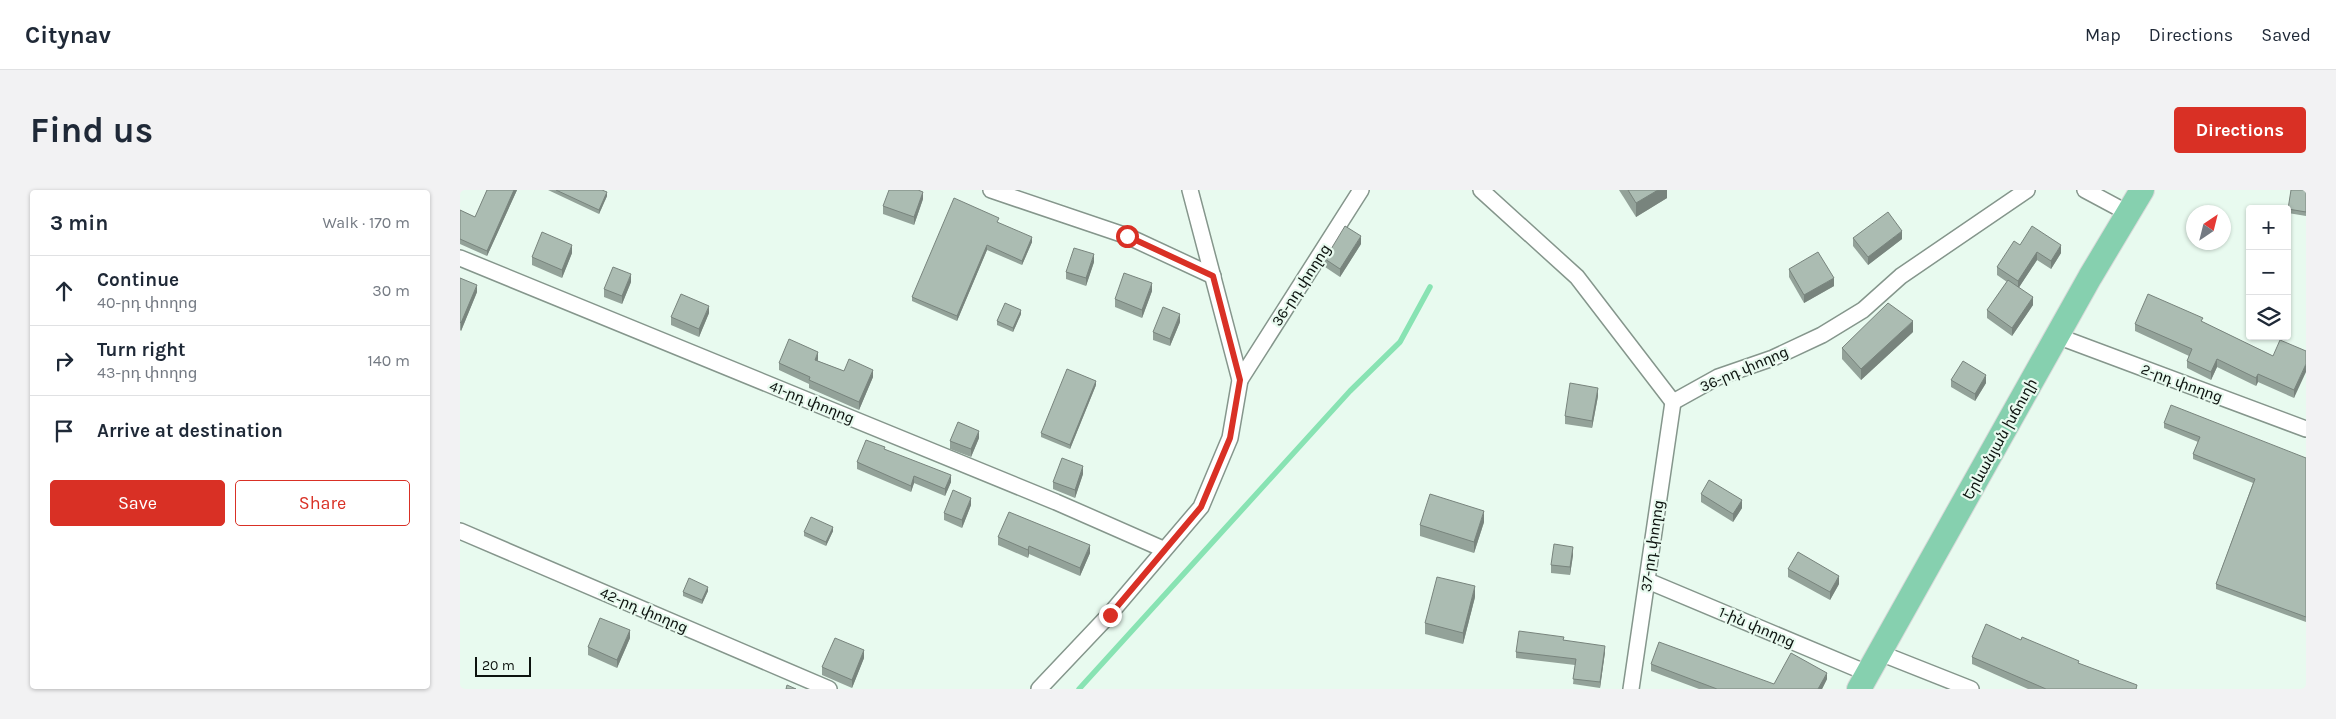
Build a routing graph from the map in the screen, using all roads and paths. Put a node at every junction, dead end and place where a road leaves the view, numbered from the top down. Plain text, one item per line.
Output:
1 (991, 190) edge
2 (1190, 190) edge
3 (1361, 190) edge
4 (1481, 190) edge
5 (2027, 190) edge
6 (2085, 190) edge
7 (2142, 190) edge
8 (2128, 213) junction
9 (460, 258) edge
10 (1213, 276) junction
11 (2057, 336) junction
12 (1240, 380) junction
13 (1673, 402) junction
14 (2306, 429) edge
15 (460, 531) edge
16 (1163, 549) junction
17 (1648, 581) junction
18 (1880, 653) junction
19 (1863, 681) edge
20 (829, 689) edge
21 (1039, 689) edge
22 (1630, 689) edge
23 (1971, 689) edge

1 - 10 street
2 - 10 street
3 - 12 street, 36-րդ փողոց
4 - 13 street
5 - 13 street, 36-րդ փողոց
6 - 8 street
7 - 8 main road, Երևանյան խճուղի
8 - 11 main road, Երևանյան խճուղի
9 - 16 street, 41-րդ փողոց
10 - 12 street
11 - 14 street, 2-րդ փողոց
11 - 18 main road, Երևանյան խճուղի
12 - 16 street
13 - 17 street, 37-րդ փողոց
15 - 20 street, 42-րդ փողոց
16 - 21 street
17 - 19 street, 1-ին փողոց
17 - 22 street, 37-րդ փողոց
18 - 19 main road, Երևանյան խճուղի
18 - 23 street

